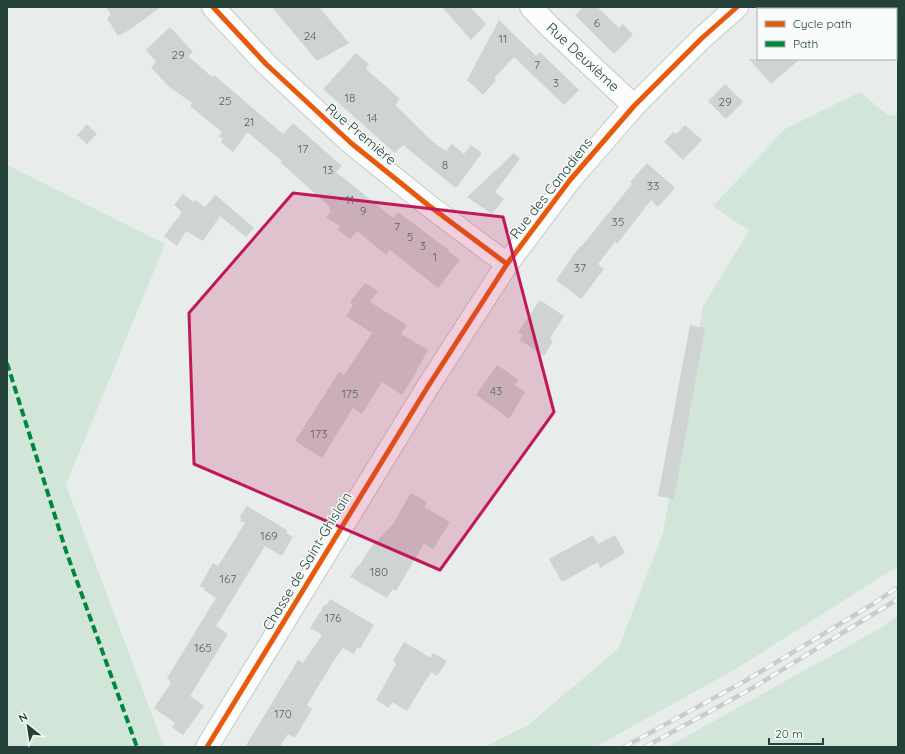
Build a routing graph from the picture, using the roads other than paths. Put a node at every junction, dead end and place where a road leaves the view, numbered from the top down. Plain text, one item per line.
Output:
1 (213, 7) edge
2 (531, 7) edge
3 (737, 7) edge
4 (634, 106) junction
5 (507, 264) junction
6 (427, 388) joint
7 (208, 747) edge

1 - 5 street, Rue Première
2 - 4 street, Rue Deuxième
3 - 4 street, Rue des Canadiens
4 - 5 street, Rue des Canadiens
5 - 6 street, Rue des Canadiens
6 - 7 street, Chasse de Saint-Ghislain

